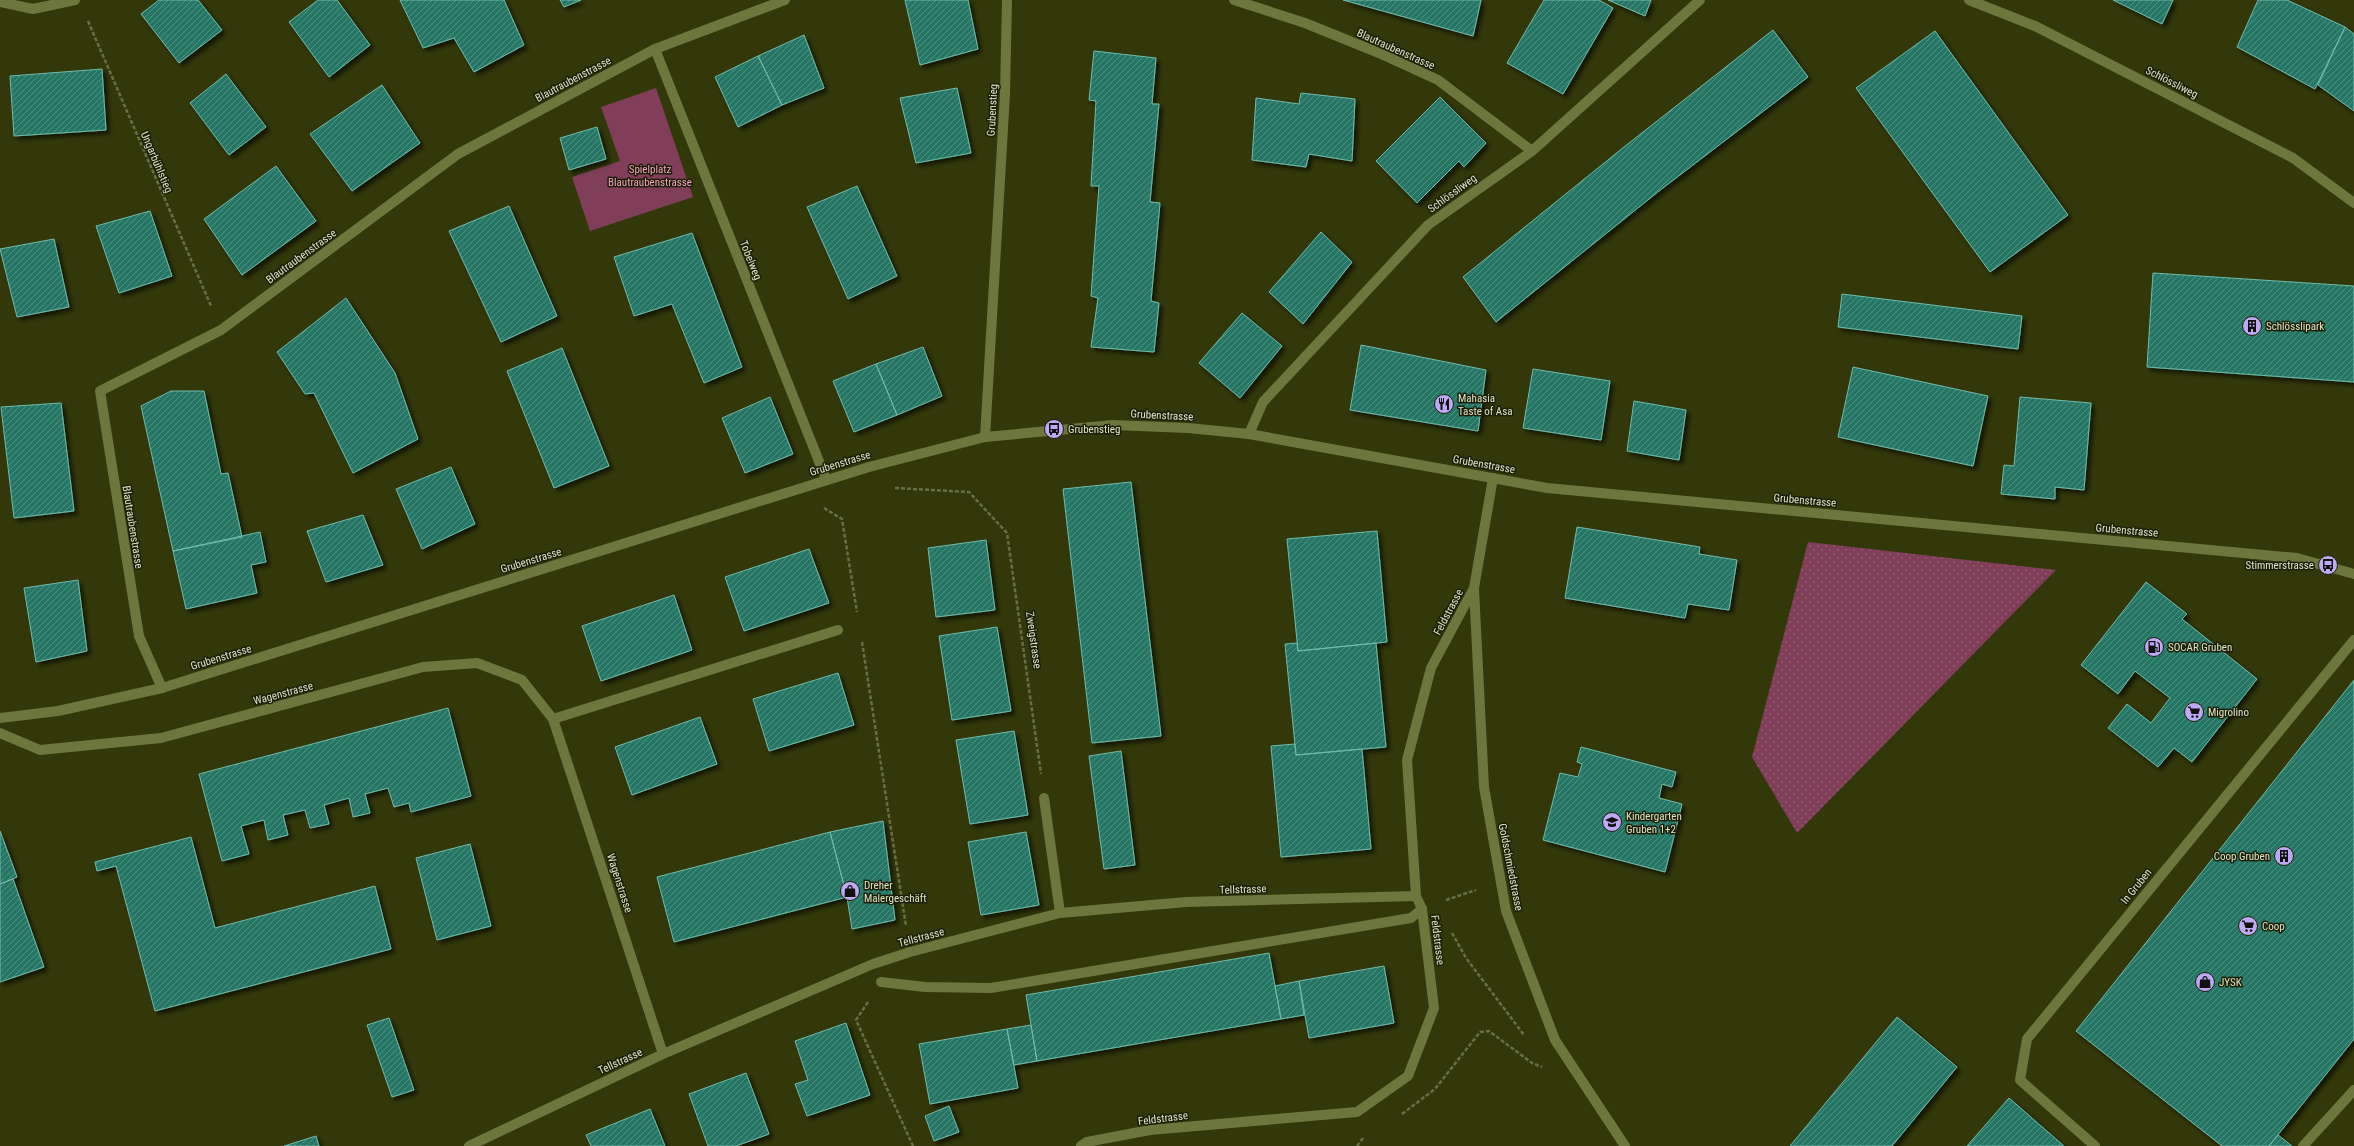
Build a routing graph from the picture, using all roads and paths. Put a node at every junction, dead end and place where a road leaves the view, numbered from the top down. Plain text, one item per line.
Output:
1 (74, 0) edge
2 (785, 0) edge
3 (1007, 0) edge
4 (1234, 0) edge
5 (1700, 0) edge
6 (1969, 0) edge
7 (0, 2) edge
8 (85, 15) dead end
9 (655, 49) junction
10 (1532, 151) junction
11 (2354, 203) edge
12 (220, 330) junction
13 (1249, 434) junction
14 (985, 437) junction
15 (869, 466) junction
16 (1493, 478) junction
17 (826, 479) junction
18 (842, 519) dead end
19 (2354, 574) edge
20 (1474, 588) junction
21 (857, 616) dead end
22 (838, 630) dead end
23 (861, 639) dead end
24 (2354, 640) edge
25 (162, 688) junction
26 (0, 718) edge
27 (553, 719) junction
28 (0, 733) edge
29 (1044, 798) joint
30 (1501, 883) junction
31 (1416, 896) junction
32 (1422, 909) junction
33 (1060, 913) junction
34 (1450, 930) dead end
35 (910, 952) junction
36 (881, 982) joint
37 (1555, 1040) junction
38 (663, 1054) junction
39 (1565, 1058) junction
40 (2354, 1090) edge
41 (1401, 1115) dead end
42 (1369, 1134) dead end
43 (469, 1146) edge
44 (913, 1146) edge
45 (1081, 1146) edge
46 (1357, 1146) edge
47 (1625, 1146) edge
48 (2095, 1146) edge
49 (2303, 1146) edge

1 - 7 street
2 - 9 street, Blautraubenstrasse
3 - 14 street, Grubenstieg
4 - 10 street, Blautraubenstrasse
5 - 10 street, Schlössliweg
6 - 11 street, Schlössliweg
8 - 12 path, Ungarbühlstieg
9 - 12 street, Blautraubenstrasse
9 - 17 street, Tobelweg
10 - 13 street, Schlössliweg
12 - 25 street, Blautraubenstrasse
13 - 14 street, Grubenstrasse
13 - 16 street, Grubenstrasse
14 - 15 street, Grubenstrasse
15 - 17 street, Grubenstrasse
15 - 29 path, Zweigstrasse
16 - 19 street, Grubenstrasse
16 - 20 street, Feldstrasse
17 - 25 street, Grubenstrasse
18 - 21 path
20 - 30 street, Goldschmiedstrasse
20 - 31 street, Feldstrasse
22 - 27 street
23 - 35 path
24 - 48 street, In Gruben
25 - 26 street, Grubenstrasse
27 - 28 street, Wagenstrasse
27 - 38 street, Wagenstrasse
29 - 33 street
30 - 32 path
30 - 37 street, Goldschmiedstrasse
31 - 32 street, Feldstrasse
31 - 33 street, Tellstrasse
32 - 36 street
32 - 45 street, Feldstrasse
33 - 35 street, Tellstrasse
34 - 37 path
35 - 38 street, Tellstrasse
36 - 44 path
37 - 39 street, Goldschmiedstrasse
38 - 43 street, Tellstrasse
39 - 41 path
39 - 47 street, Goldschmiedstrasse
40 - 49 street
42 - 46 path

